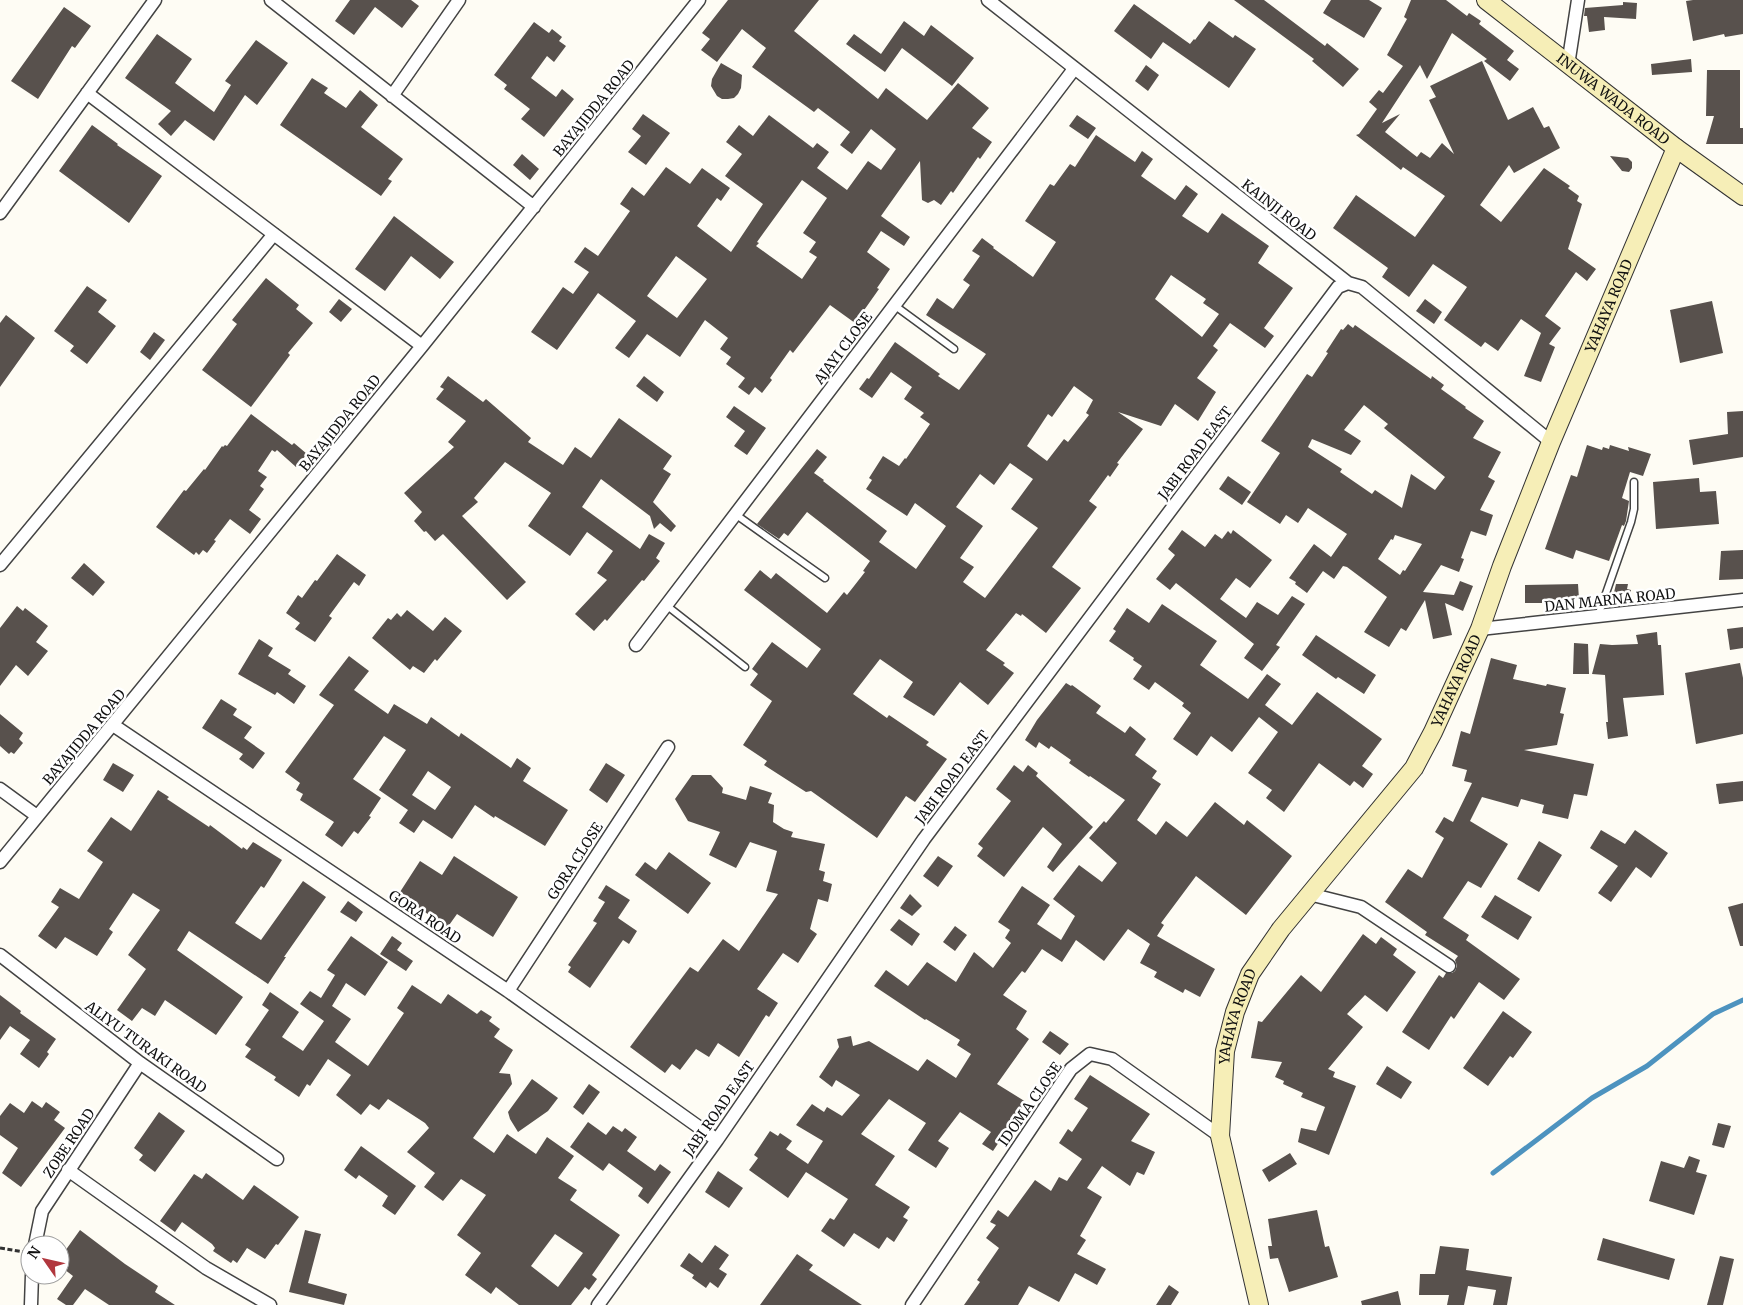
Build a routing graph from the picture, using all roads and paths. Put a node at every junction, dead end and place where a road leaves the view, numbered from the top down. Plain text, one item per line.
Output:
1 (155, 0) edge
2 (271, 0) edge
3 (459, 0) edge
4 (699, 0) edge
5 (988, 0) edge
6 (1486, 0) edge
7 (1578, 0) edge
8 (1568, 65) junction
9 (1074, 69) junction
10 (87, 93) junction
11 (392, 96) junction
12 (1676, 148) junction
13 (1743, 196) edge
14 (534, 207) junction
15 (0, 213) edge
16 (274, 234) junction
17 (1348, 283) junction
18 (894, 305) junction
19 (422, 346) junction
20 (954, 349) dead end
21 (1552, 442) junction
22 (1634, 482) dead end
23 (735, 514) junction
24 (0, 565) edge
25 (825, 578) dead end
26 (1743, 600) edge
27 (666, 605) junction
28 (1598, 616) junction
29 (1480, 629) junction
30 (636, 645) dead end
31 (745, 668) dead end
32 (113, 725) junction
33 (668, 747) dead end
34 (0, 789) edge
35 (37, 816) junction
36 (0, 862) edge
37 (1310, 894) junction
38 (0, 955) edge
39 (1449, 966) dead end
40 (508, 991) junction
41 (140, 1063) junction
42 (1220, 1136) junction
43 (717, 1140) junction
44 (277, 1159) dead end
45 (68, 1170) junction
46 (37, 1235) edge
47 (0, 1248) edge
48 (20, 1251) edge
49 (32, 1285) edge
50 (31, 1305) edge
51 (270, 1305) edge
52 (598, 1305) edge
53 (912, 1305) edge
54 (1259, 1305) edge

1 - 10 street
2 - 11 street
3 - 11 street
4 - 14 street, BAYAJIDDA ROAD
5 - 9 street, KAINJI ROAD
6 - 8 street, INUWA WADA ROAD
7 - 8 street
8 - 12 street, INUWA WADA ROAD
9 - 17 street, KAINJI ROAD
9 - 18 street, AJAYI CLOSE
10 - 15 street
10 - 16 street
11 - 14 street
12 - 13 street, INUWA WADA ROAD
12 - 21 street, YAHAYA ROAD
14 - 19 street, BAYAJIDDA ROAD
16 - 19 street
16 - 24 street
17 - 21 street, KAINJI ROAD
17 - 43 street, JABI ROAD EAST
18 - 20 lane
18 - 23 street, AJAYI CLOSE
19 - 32 street, BAYAJIDDA ROAD
21 - 29 street, YAHAYA ROAD
22 - 28 lane
23 - 25 lane
23 - 27 street, AJAYI CLOSE
26 - 28 street, DAN MARNA ROAD
27 - 30 street, AJAYI CLOSE
27 - 31 lane
28 - 29 street, DAN MARNA ROAD
29 - 37 street, YAHAYA ROAD
32 - 35 street, BAYAJIDDA ROAD
32 - 40 street, GORA ROAD
33 - 40 street, GORA CLOSE
34 - 35 street
35 - 36 street, BAYAJIDDA ROAD
37 - 39 street
37 - 42 street, YAHAYA ROAD
38 - 41 street, ALIYU TURAKI ROAD
40 - 43 street, GORA ROAD
41 - 44 street, ALIYU TURAKI ROAD
41 - 45 street, ZOBE ROAD
42 - 53 street, IDOMA CLOSE
42 - 54 street, YAHAYA ROAD
43 - 52 street, JABI ROAD EAST
45 - 46 street, ZOBE ROAD
45 - 51 street
47 - 48 path
49 - 50 street

